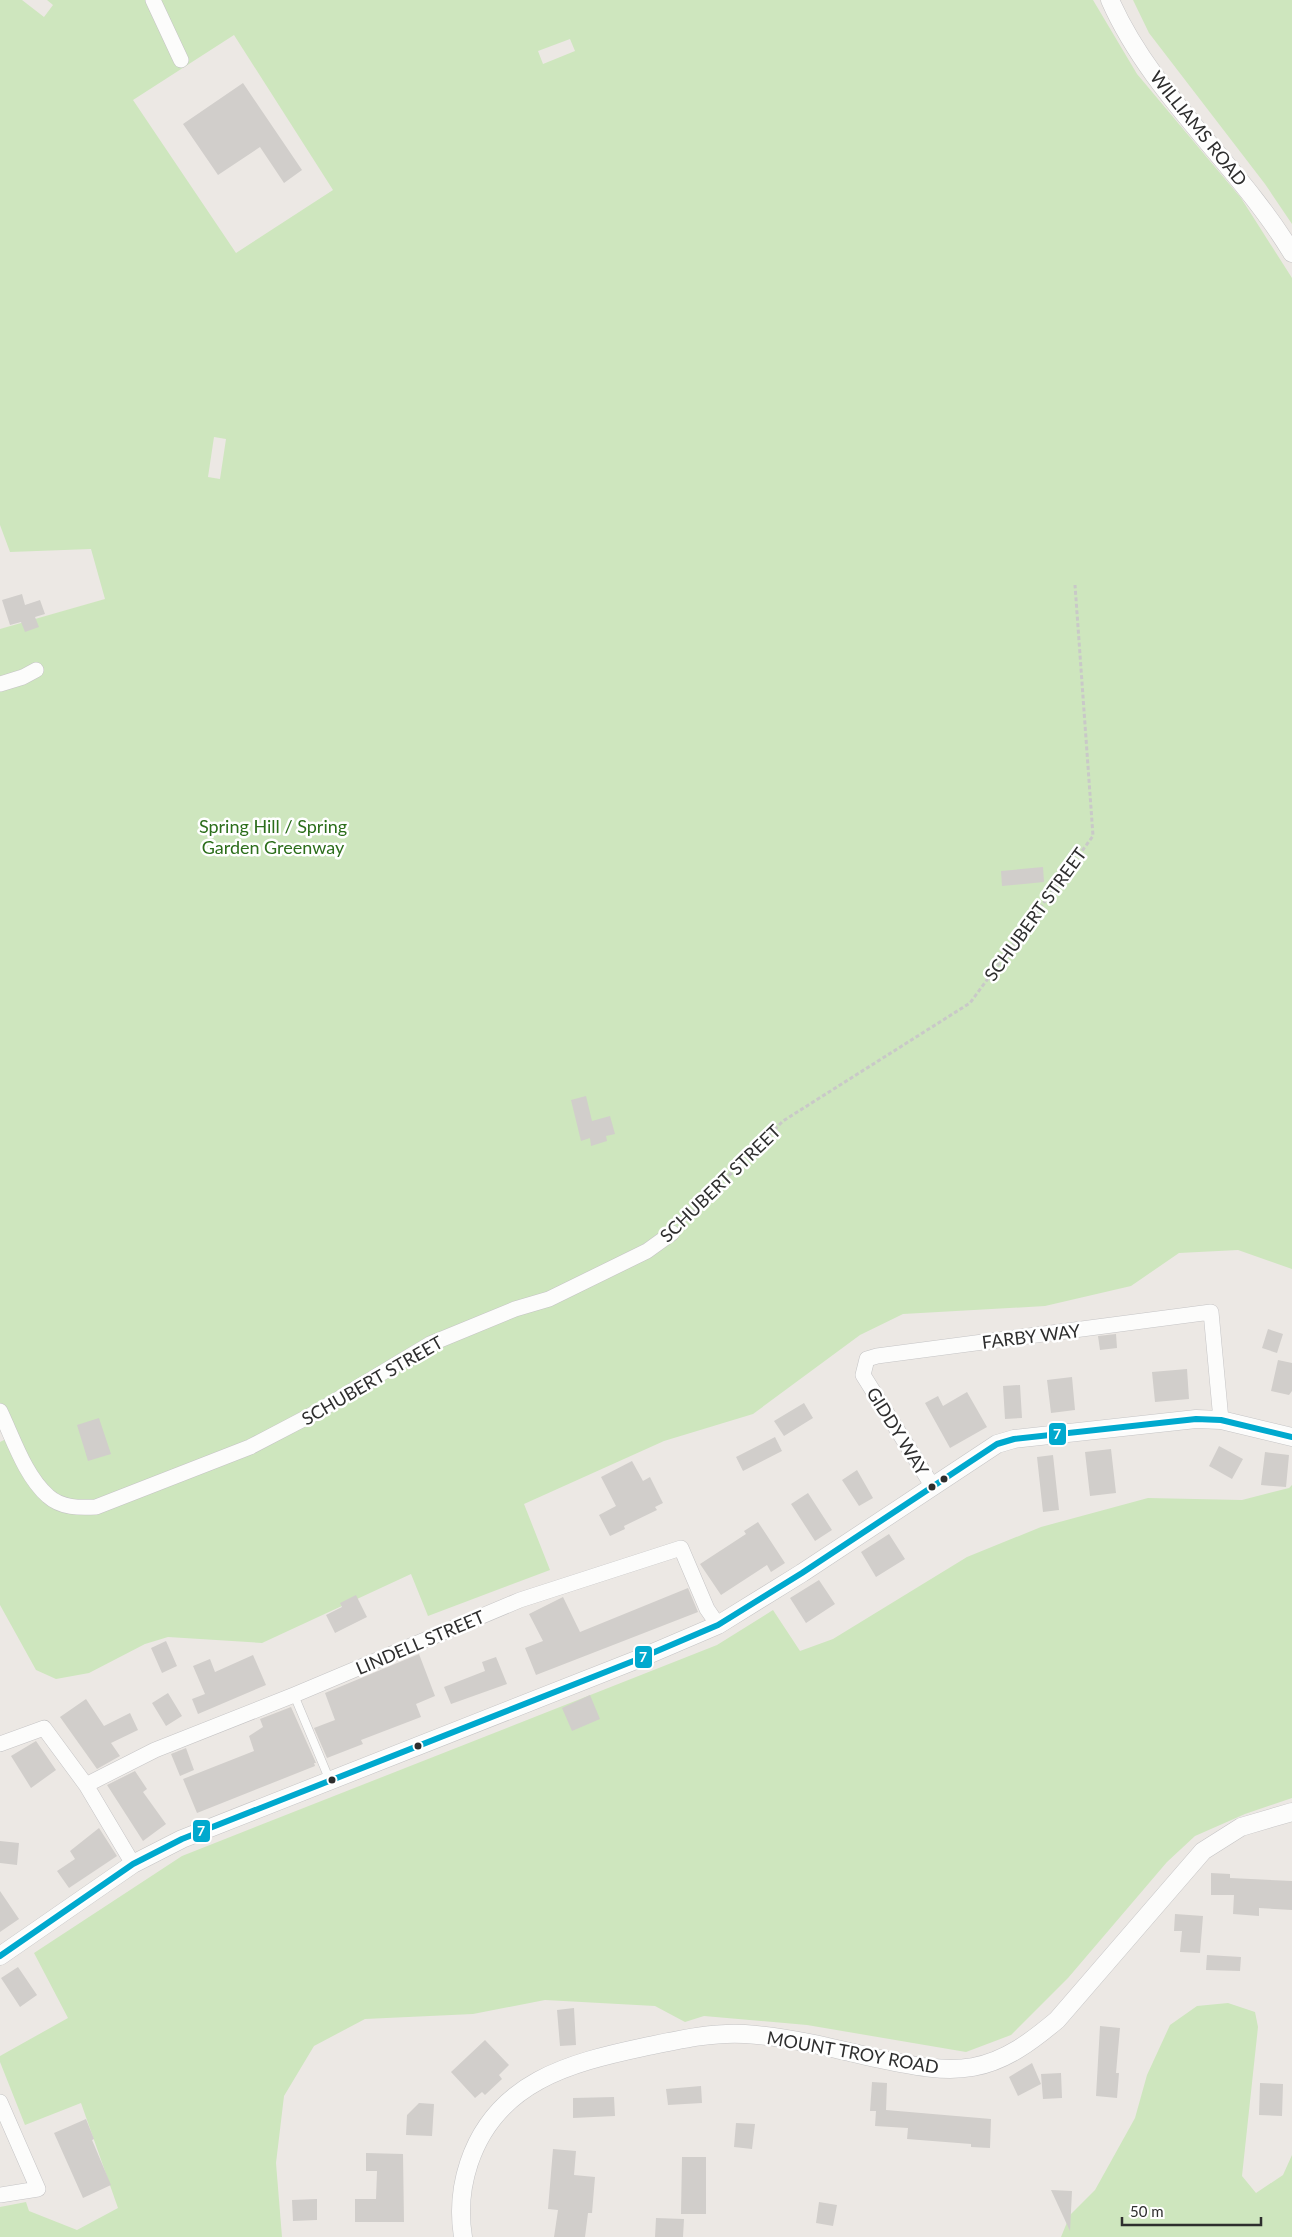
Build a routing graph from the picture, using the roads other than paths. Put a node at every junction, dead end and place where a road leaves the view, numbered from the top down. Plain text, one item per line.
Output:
1 (153, 0) edge
2 (1110, 0) edge
3 (181, 60) dead end
4 (1292, 253) edge
5 (36, 670) dead end
6 (0, 684) edge
7 (672, 1234) road end
8 (863, 1375) joint
9 (0, 1411) edge
10 (1221, 1420) junction
11 (1292, 1437) edge
12 (933, 1487) junction
13 (718, 1625) junction
14 (294, 1695) junction
15 (0, 1744) edge
16 (330, 1781) junction
17 (86, 1785) junction
18 (1292, 1812) edge
19 (134, 1864) junction
20 (0, 1956) edge
21 (0, 2102) edge
22 (0, 2196) edge
23 (463, 2237) edge

1 - 3 street
2 - 4 street, WILLIAMS ROAD
5 - 6 street
7 - 9 street, SCHUBERT STREET
8 - 10 street, FARBY WAY
8 - 12 street, GIDDY WAY
10 - 11 street
10 - 12 street
12 - 13 street
13 - 14 street, LINDELL STREET
13 - 16 street
14 - 16 lane
14 - 17 street, LINDELL STREET
15 - 17 street
16 - 19 street
17 - 19 street
18 - 23 street, MOUNT TROY ROAD
19 - 20 street
21 - 22 street

